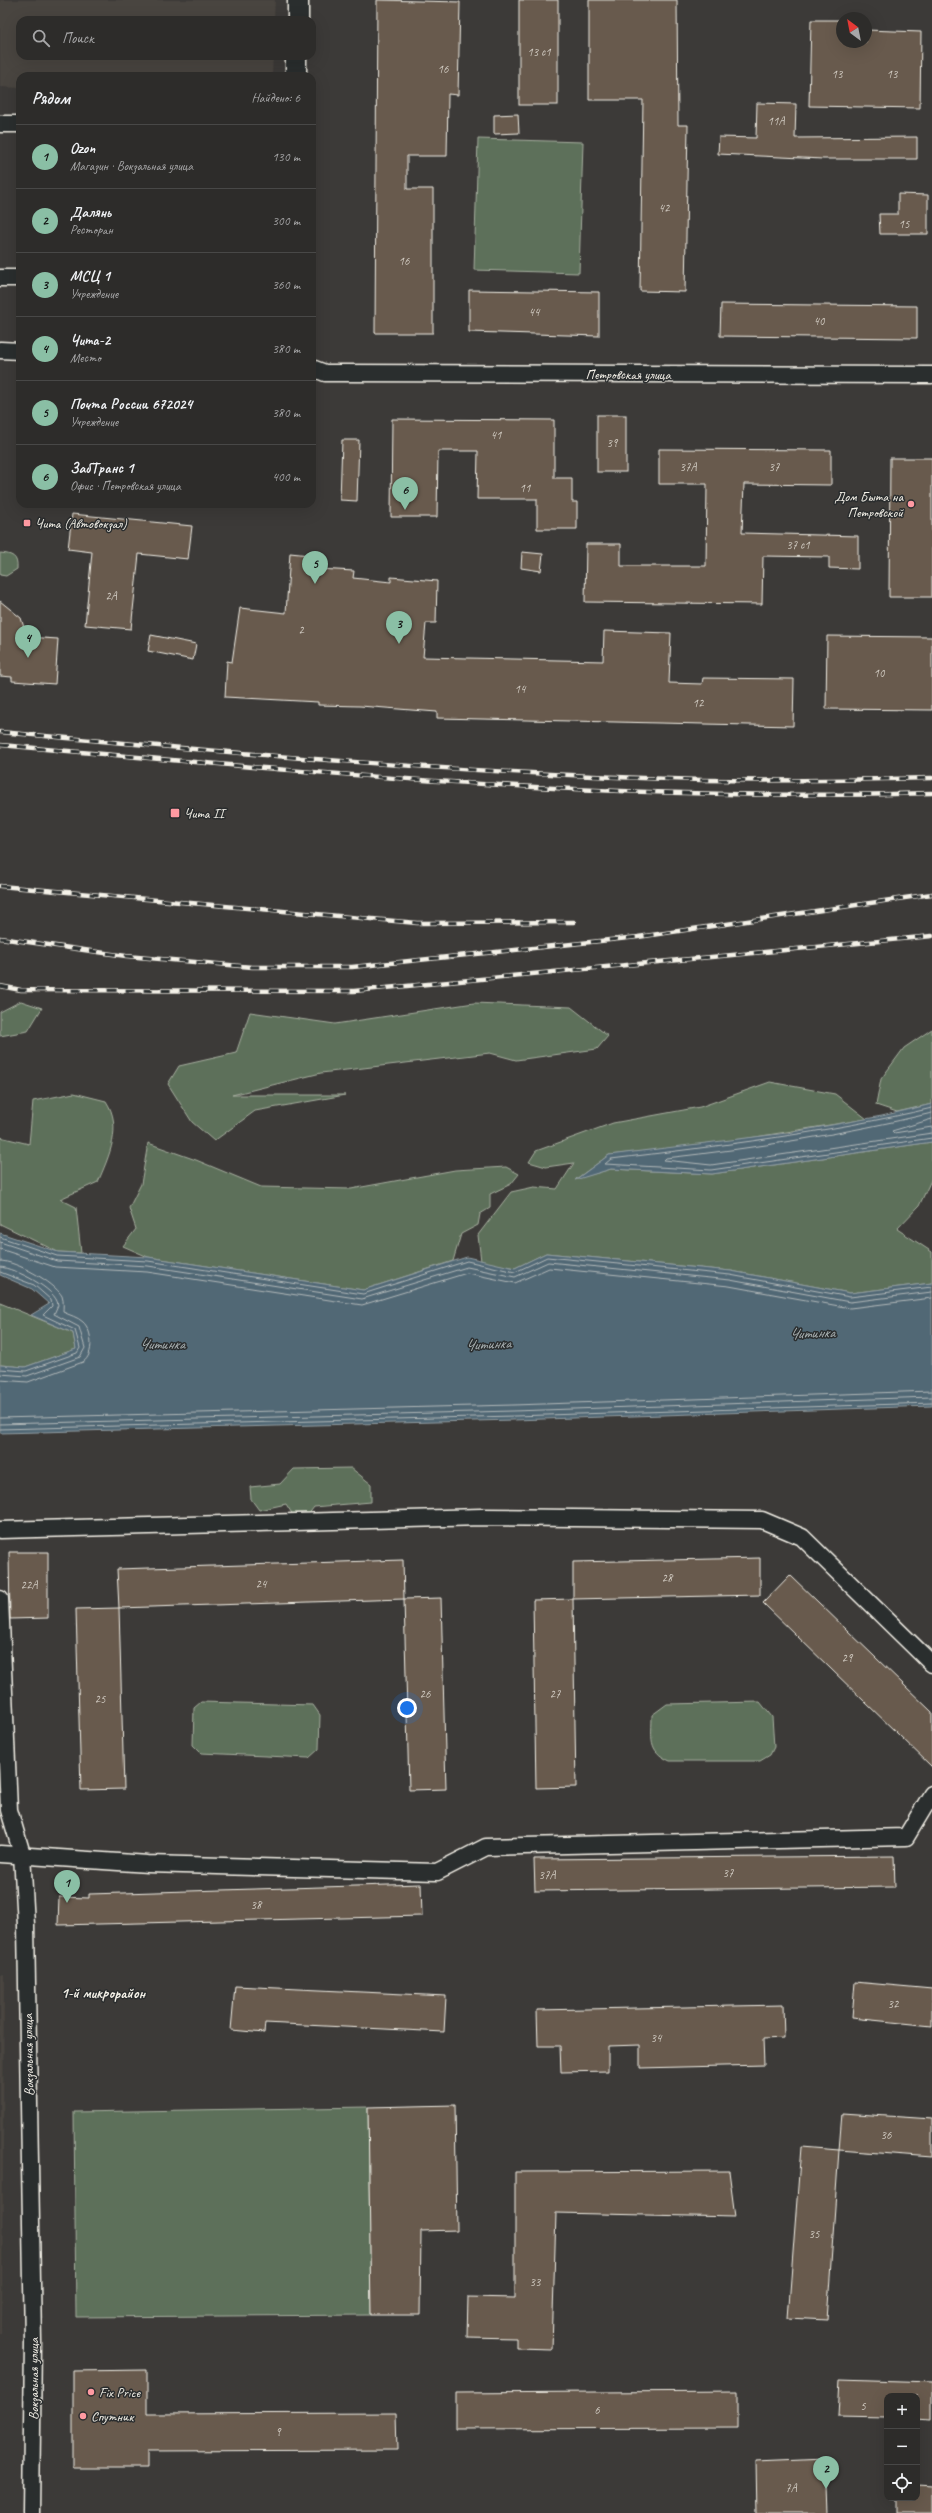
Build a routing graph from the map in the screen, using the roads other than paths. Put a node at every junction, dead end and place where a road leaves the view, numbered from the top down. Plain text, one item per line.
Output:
1 (298, 0) edge
2 (298, 16) edge
3 (296, 60) edge
4 (296, 72) edge
5 (0, 124) edge
6 (16, 124) edge
7 (0, 278) edge
8 (16, 278) edge
9 (0, 350) edge
10 (16, 351) edge
11 (318, 370) edge
12 (932, 375) edge
13 (0, 1530) edge
14 (0, 1599) edge
15 (932, 1664) edge
16 (932, 1794) edge
17 (0, 1854) edge
18 (22, 1854) junction
19 (32, 2513) edge

1 - 2 street
3 - 4 street
5 - 6 street
7 - 8 street
9 - 10 street
11 - 12 street, Петровская улица
13 - 15 street
14 - 18 street, Вокзальная улица
16 - 18 street
17 - 18 street
18 - 19 street, Вокзальная улица

